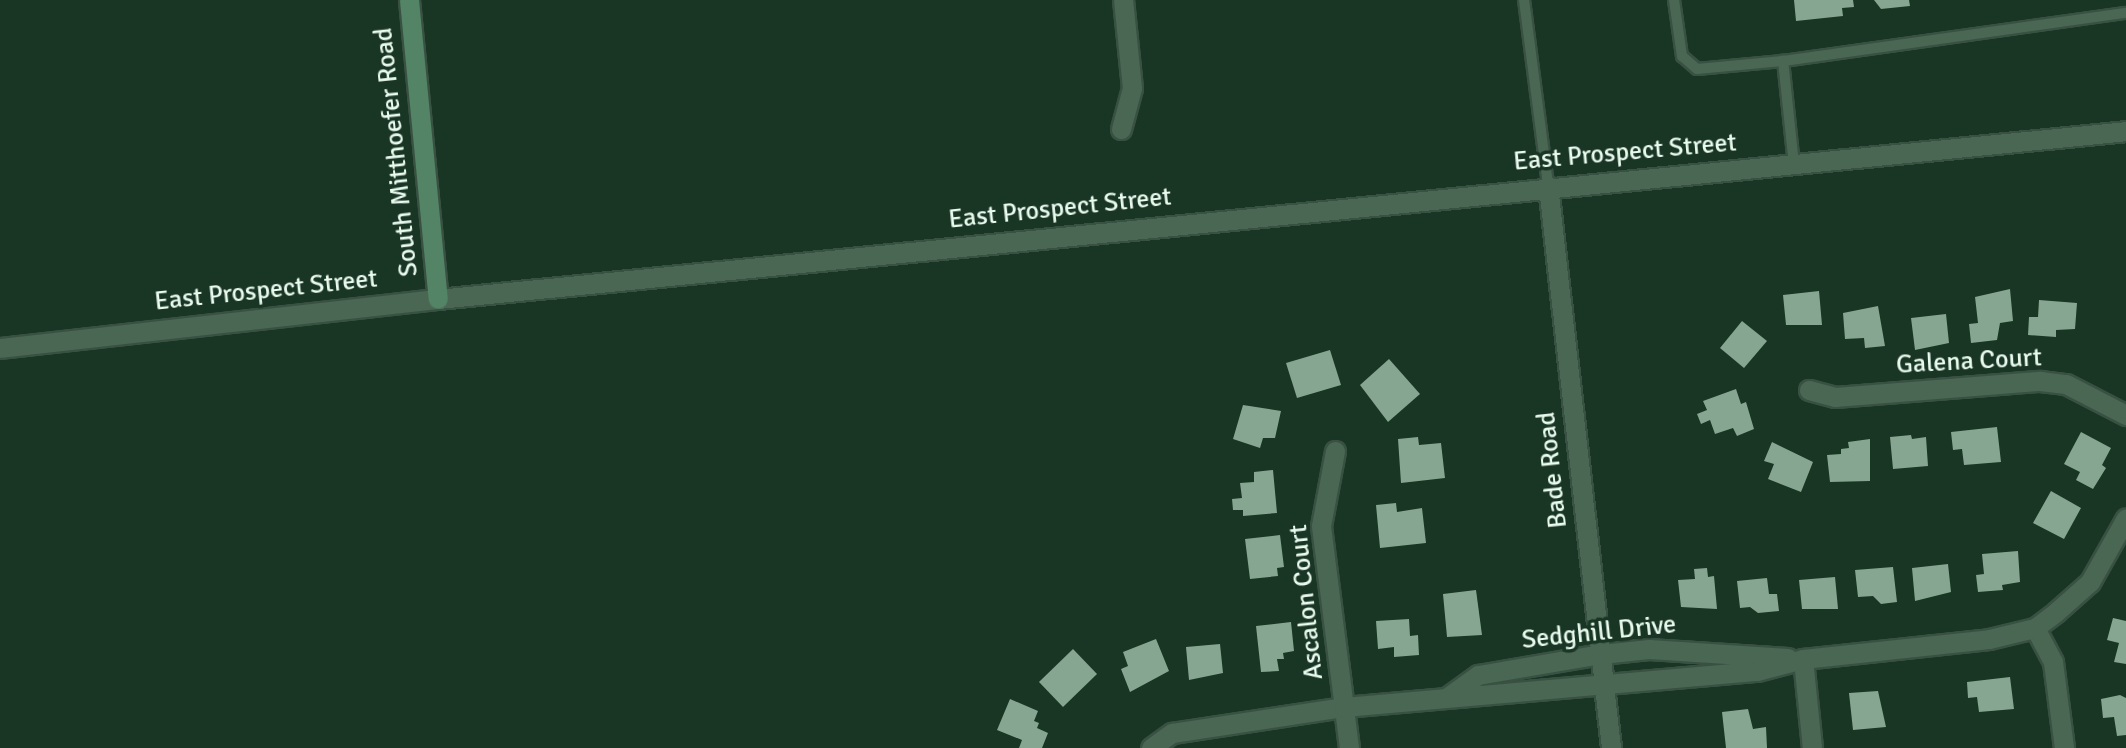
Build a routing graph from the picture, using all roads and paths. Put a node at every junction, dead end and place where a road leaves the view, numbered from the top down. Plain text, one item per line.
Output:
1 (409, 0) edge
2 (1123, 0) edge
3 (1524, 0) edge
4 (1674, 0) edge
5 (2126, 13) edge
6 (1783, 61) junction
7 (1121, 129) dead end
8 (2126, 131) edge
9 (1794, 165) junction
10 (1548, 186) junction
11 (438, 299) junction
12 (0, 348) edge
13 (1809, 390) dead end
14 (2126, 415) edge
15 (1335, 452) dead end
16 (2126, 518) edge
17 (2035, 628) junction
18 (1601, 654) junction
19 (1803, 659) junction
20 (1604, 681) junction
21 (1449, 696) junction
22 (1344, 707) junction
23 (1151, 748) edge
24 (1349, 748) edge
25 (1611, 748) edge
26 (1812, 748) edge
27 (2064, 748) edge

1 - 11 main road, South Mitthoefer Road
2 - 7 street
3 - 10 lane
4 - 6 lane
5 - 6 lane
6 - 9 lane
8 - 9 street, East Prospect Street
9 - 10 street, East Prospect Street
10 - 11 street, East Prospect Street
10 - 18 street, Bade Road
11 - 12 street, East Prospect Street
13 - 14 street, Galena Court
15 - 22 street, Ascalon Court
16 - 17 street
17 - 19 street, Sedghill Drive
17 - 27 street
18 - 19 street, Sedghill Drive
18 - 20 street, Bade Road
18 - 21 street, Sedghill Drive
19 - 20 street, Sedghill Drive
19 - 26 street
20 - 21 street, Sedghill Drive
20 - 25 street, Bade Road
21 - 22 street, Sedghill Drive
22 - 23 street, Sedghill Drive
22 - 24 street, Ascalon Court

